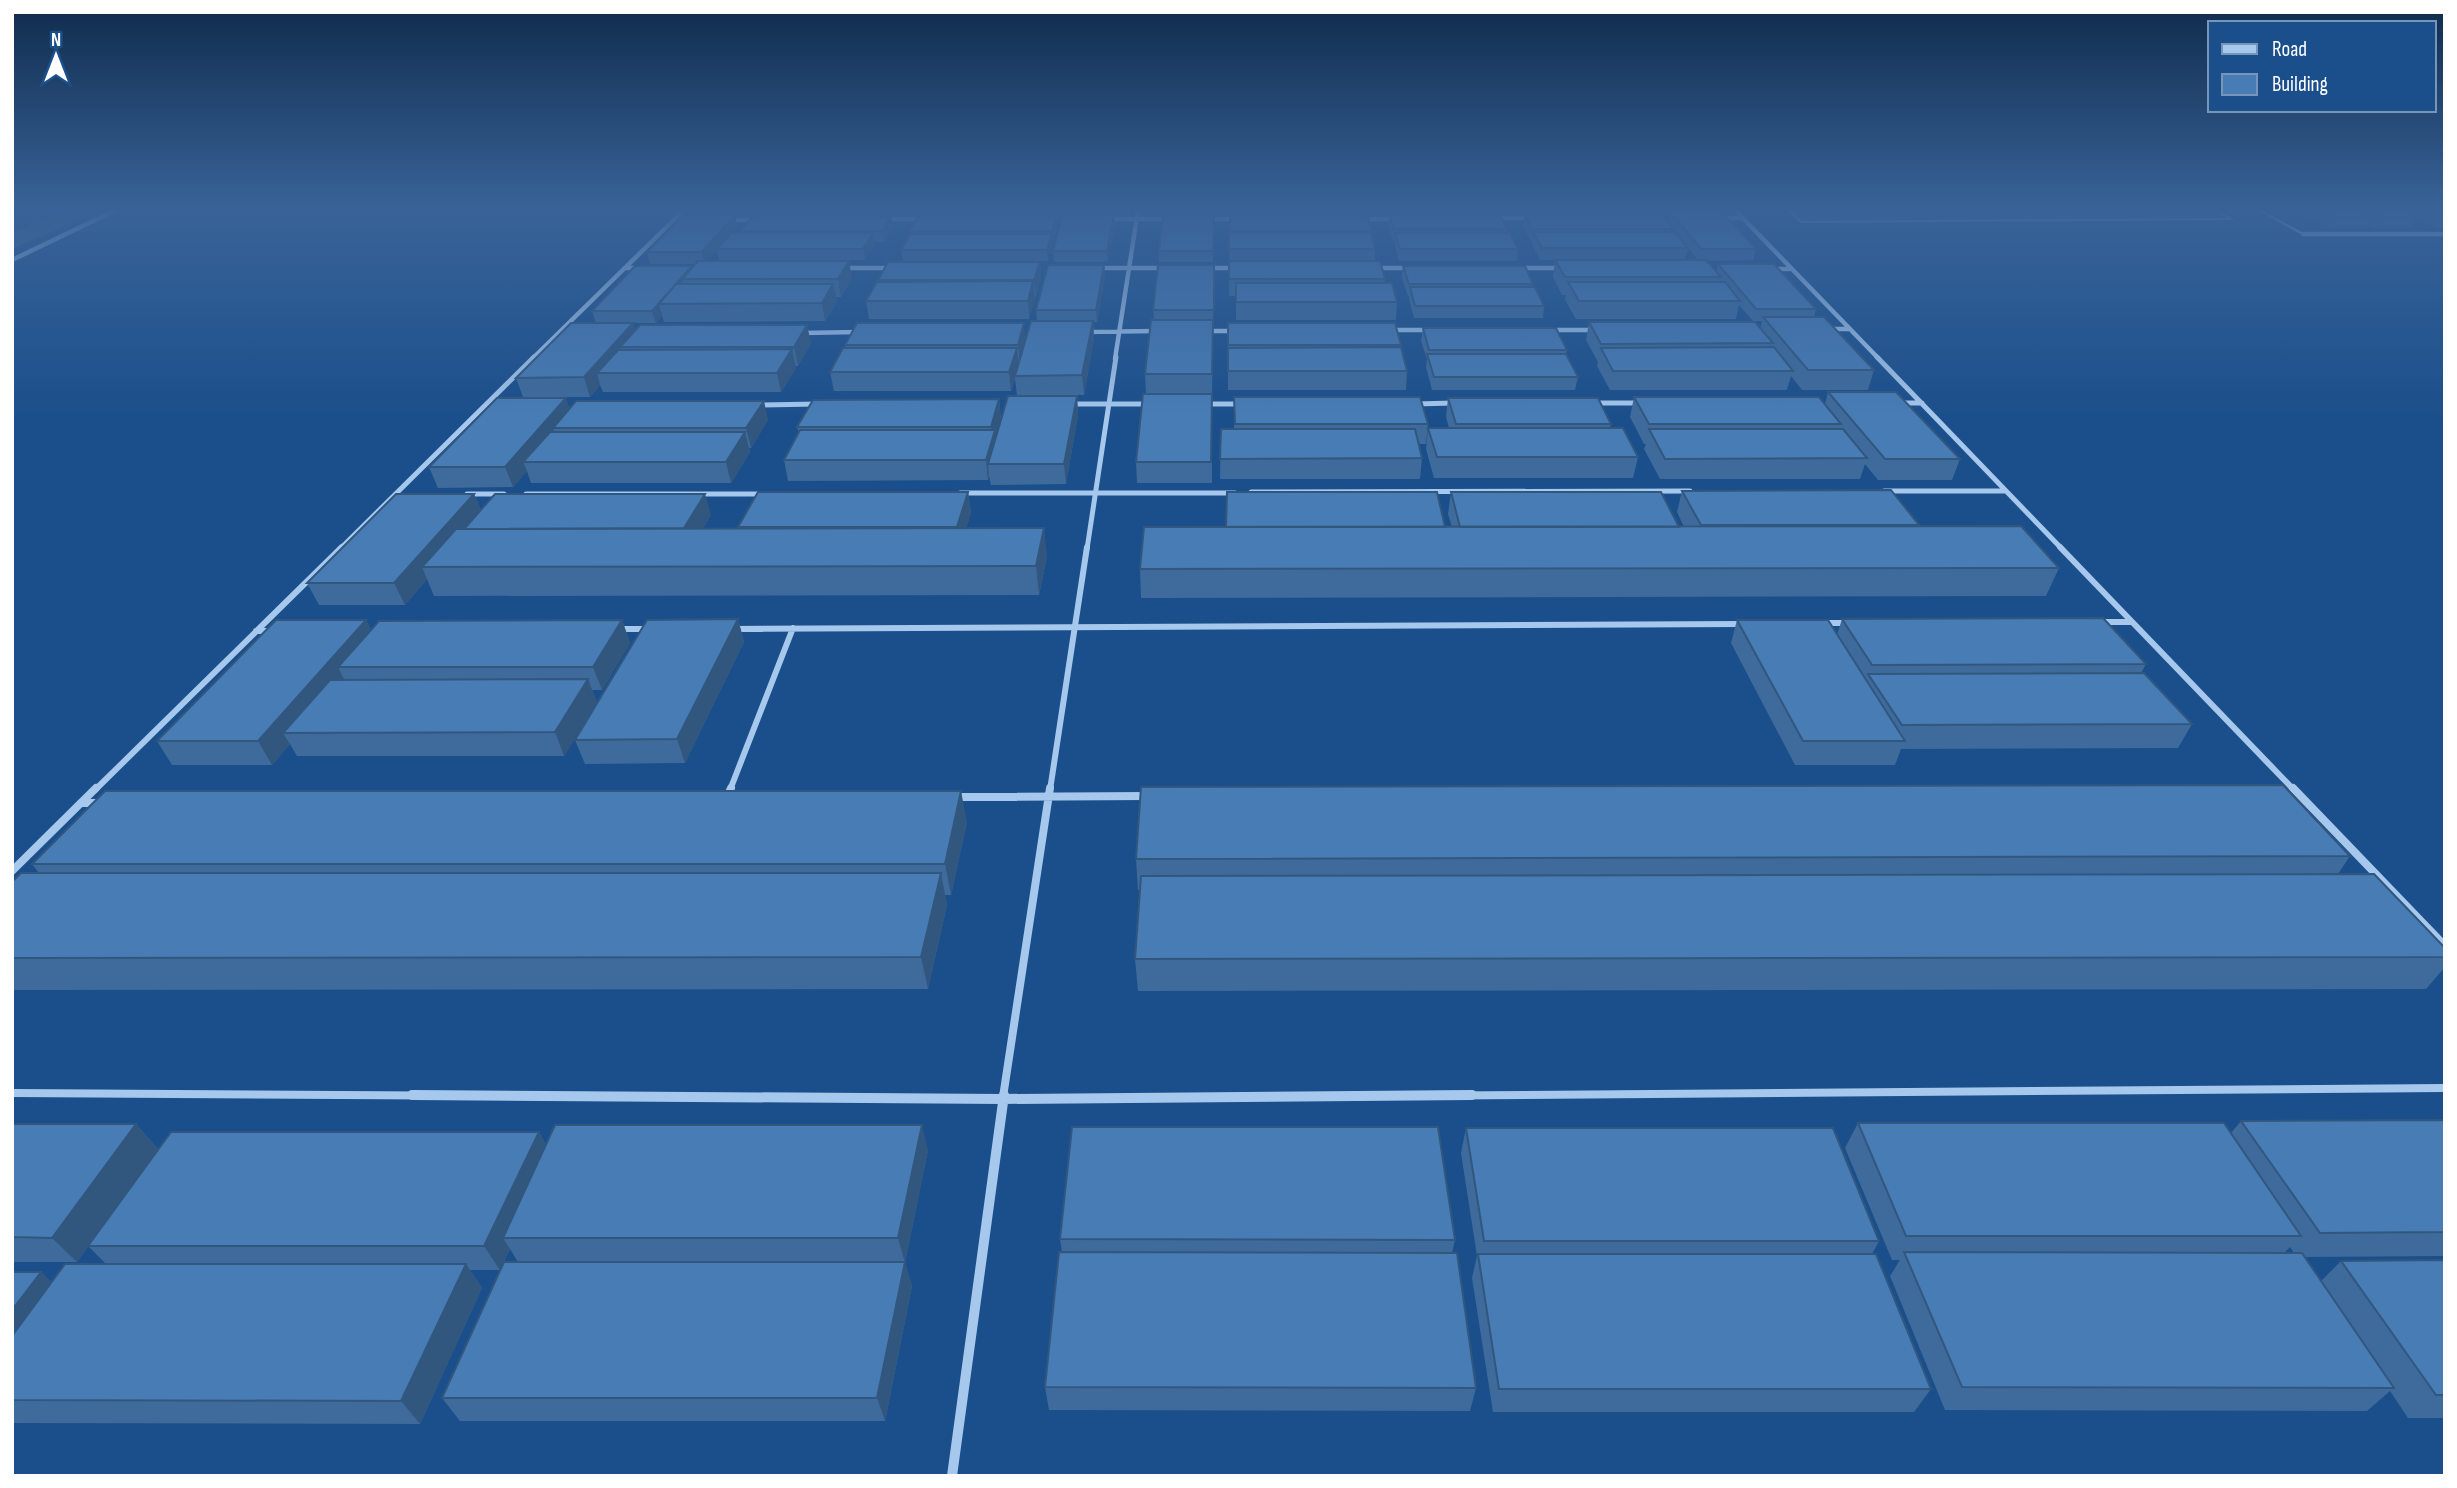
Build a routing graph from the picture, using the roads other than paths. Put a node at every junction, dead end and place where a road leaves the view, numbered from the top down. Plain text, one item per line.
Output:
1 (613, 279) edge
2 (1127, 279) edge
3 (1802, 279) edge
4 (1822, 329) edge
5 (1850, 329) junction
6 (1381, 330) edge
7 (1436, 330) edge
8 (1546, 330) edge
9 (1602, 330) edge
10 (1119, 331) junction
11 (1160, 331) edge
12 (1202, 331) edge
13 (1243, 331) edge
14 (873, 332) edge
15 (1078, 332) edge
16 (791, 333) edge
17 (558, 334) junction
18 (572, 334) edge
19 (1467, 403) edge
20 (1591, 403) edge
21 (1646, 403) edge
22 (1894, 403) edge
23 (1922, 403) junction
24 (818, 404) edge
25 (1067, 404) edge
26 (1108, 404) junction
27 (1164, 404) edge
28 (1191, 404) edge
29 (1246, 404) edge
30 (1412, 404) edge
31 (486, 405) junction
32 (499, 405) edge
33 (749, 405) edge
34 (1702, 491) edge
35 (1882, 491) edge
36 (2006, 491) junction
37 (958, 493) edge
38 (1095, 493) junction
39 (779, 494) edge
40 (394, 495) junction
41 (408, 495) edge
42 (463, 495) edge
43 (2091, 622) edge
44 (2132, 622) junction
45 (1812, 623) edge
46 (1854, 623) edge
47 (1756, 624) edge
48 (1074, 627) junction
49 (793, 628) junction
50 (614, 629) edge
51 (655, 629) edge
52 (724, 629) edge
53 (256, 631) junction
54 (284, 631) edge
55 (2280, 790) edge
56 (2294, 790) junction
57 (1161, 796) edge
58 (942, 797) edge
59 (1049, 797) junction
60 (712, 799) edge
61 (726, 799) junction
62 (739, 799) edge
63 (81, 803) junction
64 (109, 803) edge
65 (12, 871) edge
66 (2445, 946) edge
67 (2445, 1088) edge
68 (12, 1093) edge
69 (1003, 1100) junction
70 (952, 1476) edge

1 - 17 street
2 - 10 street
3 - 5 street
4 - 5 street
5 - 23 street
6 - 7 street
8 - 9 street
10 - 11 street
10 - 15 street
10 - 26 street
12 - 13 street
14 - 16 street
17 - 18 street
17 - 31 street
19 - 30 street
20 - 21 street
22 - 23 street
23 - 36 street
24 - 33 street
25 - 26 street
26 - 27 street
26 - 38 street
28 - 29 street
31 - 32 street
31 - 40 street
34 - 38 street
35 - 36 street
36 - 44 street
37 - 38 street
38 - 48 street
39 - 42 street
40 - 41 street
40 - 53 street
43 - 44 street
44 - 56 street
45 - 46 street
47 - 48 street
48 - 49 street
48 - 59 street
49 - 52 street
49 - 61 street
50 - 51 street
53 - 54 street
53 - 63 street
55 - 56 street
56 - 66 street
57 - 59 street
58 - 59 street
59 - 69 street
60 - 61 street
61 - 62 street
63 - 64 street
63 - 65 street
67 - 69 street
68 - 69 street
69 - 70 street

